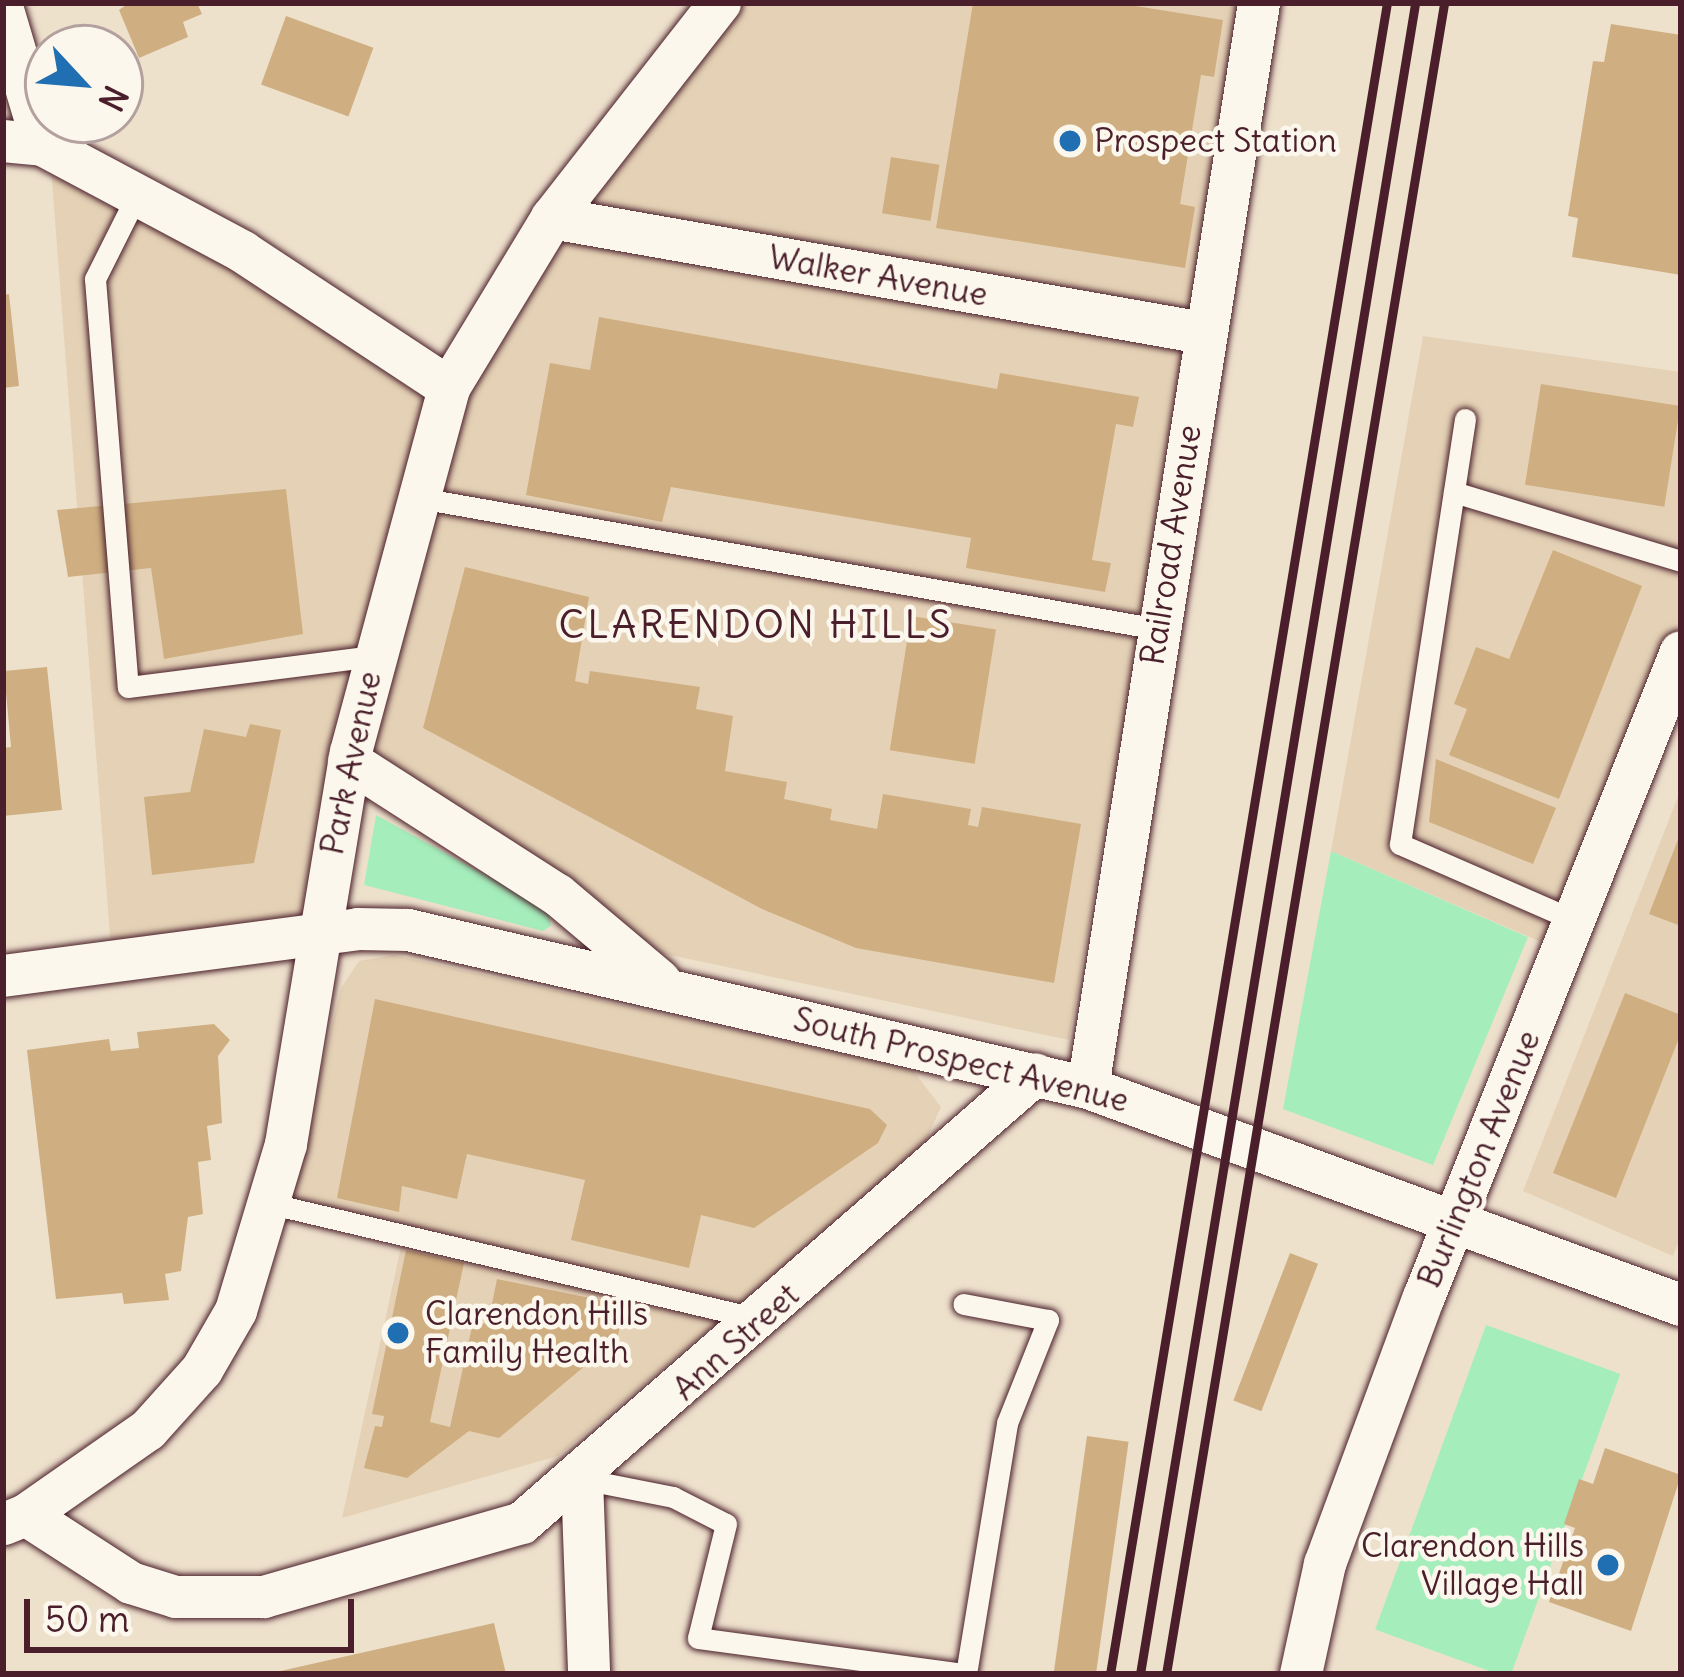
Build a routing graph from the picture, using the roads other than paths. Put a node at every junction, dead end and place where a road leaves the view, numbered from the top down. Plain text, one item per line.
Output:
1 (720, 3) edge
2 (1259, 3) edge
3 (3, 10) edge
4 (23, 143) edge
5 (137, 195) junction
6 (553, 218) junction
7 (1203, 333) junction
8 (449, 388) junction
9 (1465, 419) dead end
10 (1454, 492) junction
11 (414, 497) junction
12 (1681, 561) edge
13 (1158, 629) junction
14 (1681, 652) edge
15 (375, 656) junction
16 (349, 761) junction
17 (1574, 920) junction
18 (320, 937) junction
19 (3, 976) edge
20 (665, 986) junction
21 (1036, 1074) junction
22 (1088, 1088) junction
23 (272, 1204) junction
24 (1453, 1221) junction
25 (963, 1304) dead end
26 (1681, 1305) edge
27 (762, 1319) junction
28 (582, 1479) junction
29 (15, 1520) edge
30 (589, 1674) edge
31 (1301, 1674) edge

1 - 6 street, Park Avenue
2 - 7 street, Railroad Avenue
3 - 4 street
4 - 5 street
5 - 8 street
5 - 15 lane
6 - 7 street, Walker Avenue
6 - 8 street, Park Avenue
7 - 13 street, Railroad Avenue
8 - 11 street, Park Avenue
9 - 10 lane
10 - 12 lane
10 - 17 lane
11 - 13 lane
11 - 15 street, Park Avenue
13 - 22 street, Railroad Avenue
14 - 17 street, Burlington Avenue
15 - 16 street, Park Avenue
16 - 18 street, Park Avenue
16 - 20 street, South Prospect Avenue
17 - 24 street, Burlington Avenue
18 - 19 street, South Prospect Avenue
18 - 20 street, South Prospect Avenue
18 - 23 street, Park Avenue
20 - 21 street, South Prospect Avenue
21 - 22 street, South Prospect Avenue
21 - 27 street, Ann Street
22 - 24 street, South Prospect Avenue
23 - 27 lane
23 - 29 street, Park Avenue
24 - 26 street, South Prospect Avenue
24 - 31 street, Burlington Avenue
25 - 28 lane
27 - 28 street, Ann Street
28 - 29 street, Ann Street
28 - 30 street

